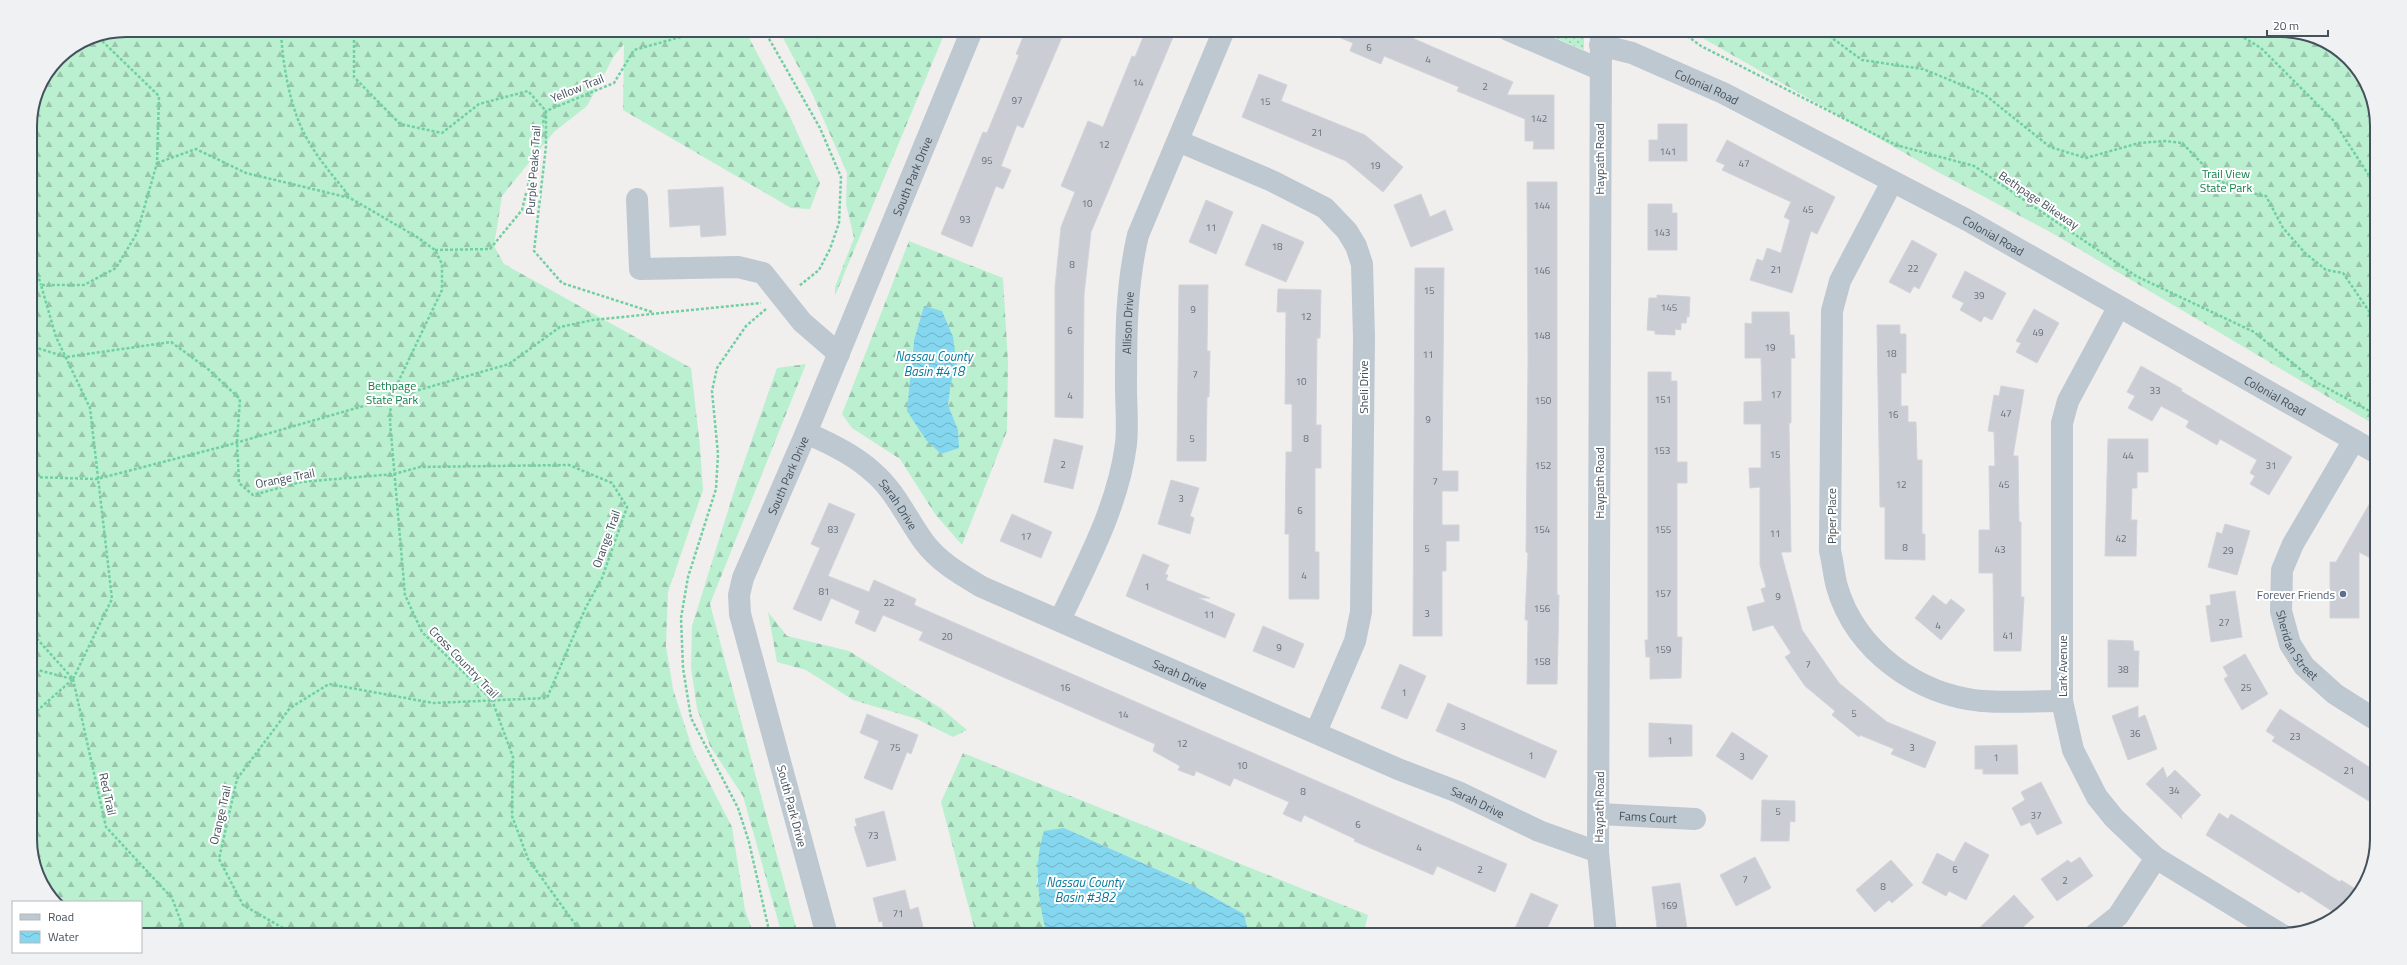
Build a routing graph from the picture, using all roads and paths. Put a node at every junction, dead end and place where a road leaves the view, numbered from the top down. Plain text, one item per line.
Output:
1 (282, 37) edge
2 (354, 37) edge
3 (681, 37) edge
4 (768, 37) edge
5 (969, 37) edge
6 (1221, 37) edge
7 (1524, 37) edge
8 (1689, 37) edge
9 (1831, 37) edge
10 (2242, 37) edge
11 (1600, 38) edge
12 (103, 41) edge
13 (1599, 69) junction
14 (546, 110) junction
15 (1178, 141) junction
16 (157, 164) junction
17 (2370, 178) edge
18 (1892, 182) junction
19 (350, 198) junction
20 (637, 199) dead end
21 (435, 250) junction
22 (37, 272) edge
23 (41, 285) junction
24 (781, 296) junction
25 (2118, 308) junction
26 (2370, 311) edge
27 (654, 313) junction
28 (37, 348) edge
29 (839, 354) junction
30 (66, 357) junction
31 (391, 398) junction
32 (2370, 411) edge
33 (806, 432) junction
34 (2354, 440) junction
35 (237, 442) junction
36 (2370, 449) edge
37 (394, 474) junction
38 (37, 477) edge
39 (97, 479) junction
40 (1060, 620) junction
41 (37, 639) edge
42 (37, 670) edge
43 (73, 679) junction
44 (492, 700) junction
45 (2062, 701) junction
46 (37, 711) edge
47 (2370, 716) edge
48 (1316, 732) junction
49 (1600, 814) junction
50 (1695, 820) dead end
51 (1598, 852) junction
52 (2156, 858) junction
53 (183, 928) edge
54 (283, 928) edge
55 (578, 928) edge
56 (825, 928) edge
57 (1605, 928) edge
58 (2103, 928) edge
59 (2271, 928) edge

1 - 19 path
2 - 14 path, Purple Peaks Trail
3 - 14 path, Yellow Trail
4 - 24 path
5 - 29 street, South Park Drive
6 - 15 street, Allison Drive
7 - 13 street
8 - 32 path, Bethpage Bikeway
9 - 26 path
10 - 17 path
11 - 13 street, Haypath Road
11 - 18 street, Colonial Road
12 - 16 path
13 - 49 street, Haypath Road
14 - 21 path, Yellow Trail
14 - 27 path, Purple Peaks Trail
15 - 40 street, Allison Drive
15 - 48 street, Sheli Drive
16 - 19 path
16 - 23 path
18 - 25 street, Colonial Road
18 - 45 street, Piper Place
19 - 21 path
20 - 24 street
21 - 31 path, Cross Country Trail
22 - 23 path
23 - 30 path
24 - 27 path
24 - 29 street
25 - 34 street, Colonial Road
25 - 45 street, Lark Avenue
27 - 31 path
28 - 30 path, Orange Trail
29 - 33 street, South Park Drive
30 - 35 path, Orange Trail
30 - 39 path
31 - 35 path
31 - 37 path, Cross Country Trail
33 - 40 street, Sarah Drive
33 - 56 street, South Park Drive
34 - 36 street, Colonial Road
34 - 47 street, Sheridan Street
35 - 37 path, Orange Trail
35 - 39 path
37 - 44 path, Cross Country Trail
37 - 44 path, Orange Trail
38 - 39 path
39 - 43 path
40 - 48 street, Sarah Drive
41 - 43 path
42 - 43 path
43 - 46 path
43 - 53 path, Red Trail
44 - 54 path, Orange Trail
44 - 55 path, Cross Country Trail
45 - 52 street, Lark Avenue
48 - 51 street, Sarah Drive
49 - 50 street, Fams Court
49 - 51 street, Haypath Road
51 - 57 street, Haypath Road
52 - 58 street
52 - 59 street, Lark Avenue

